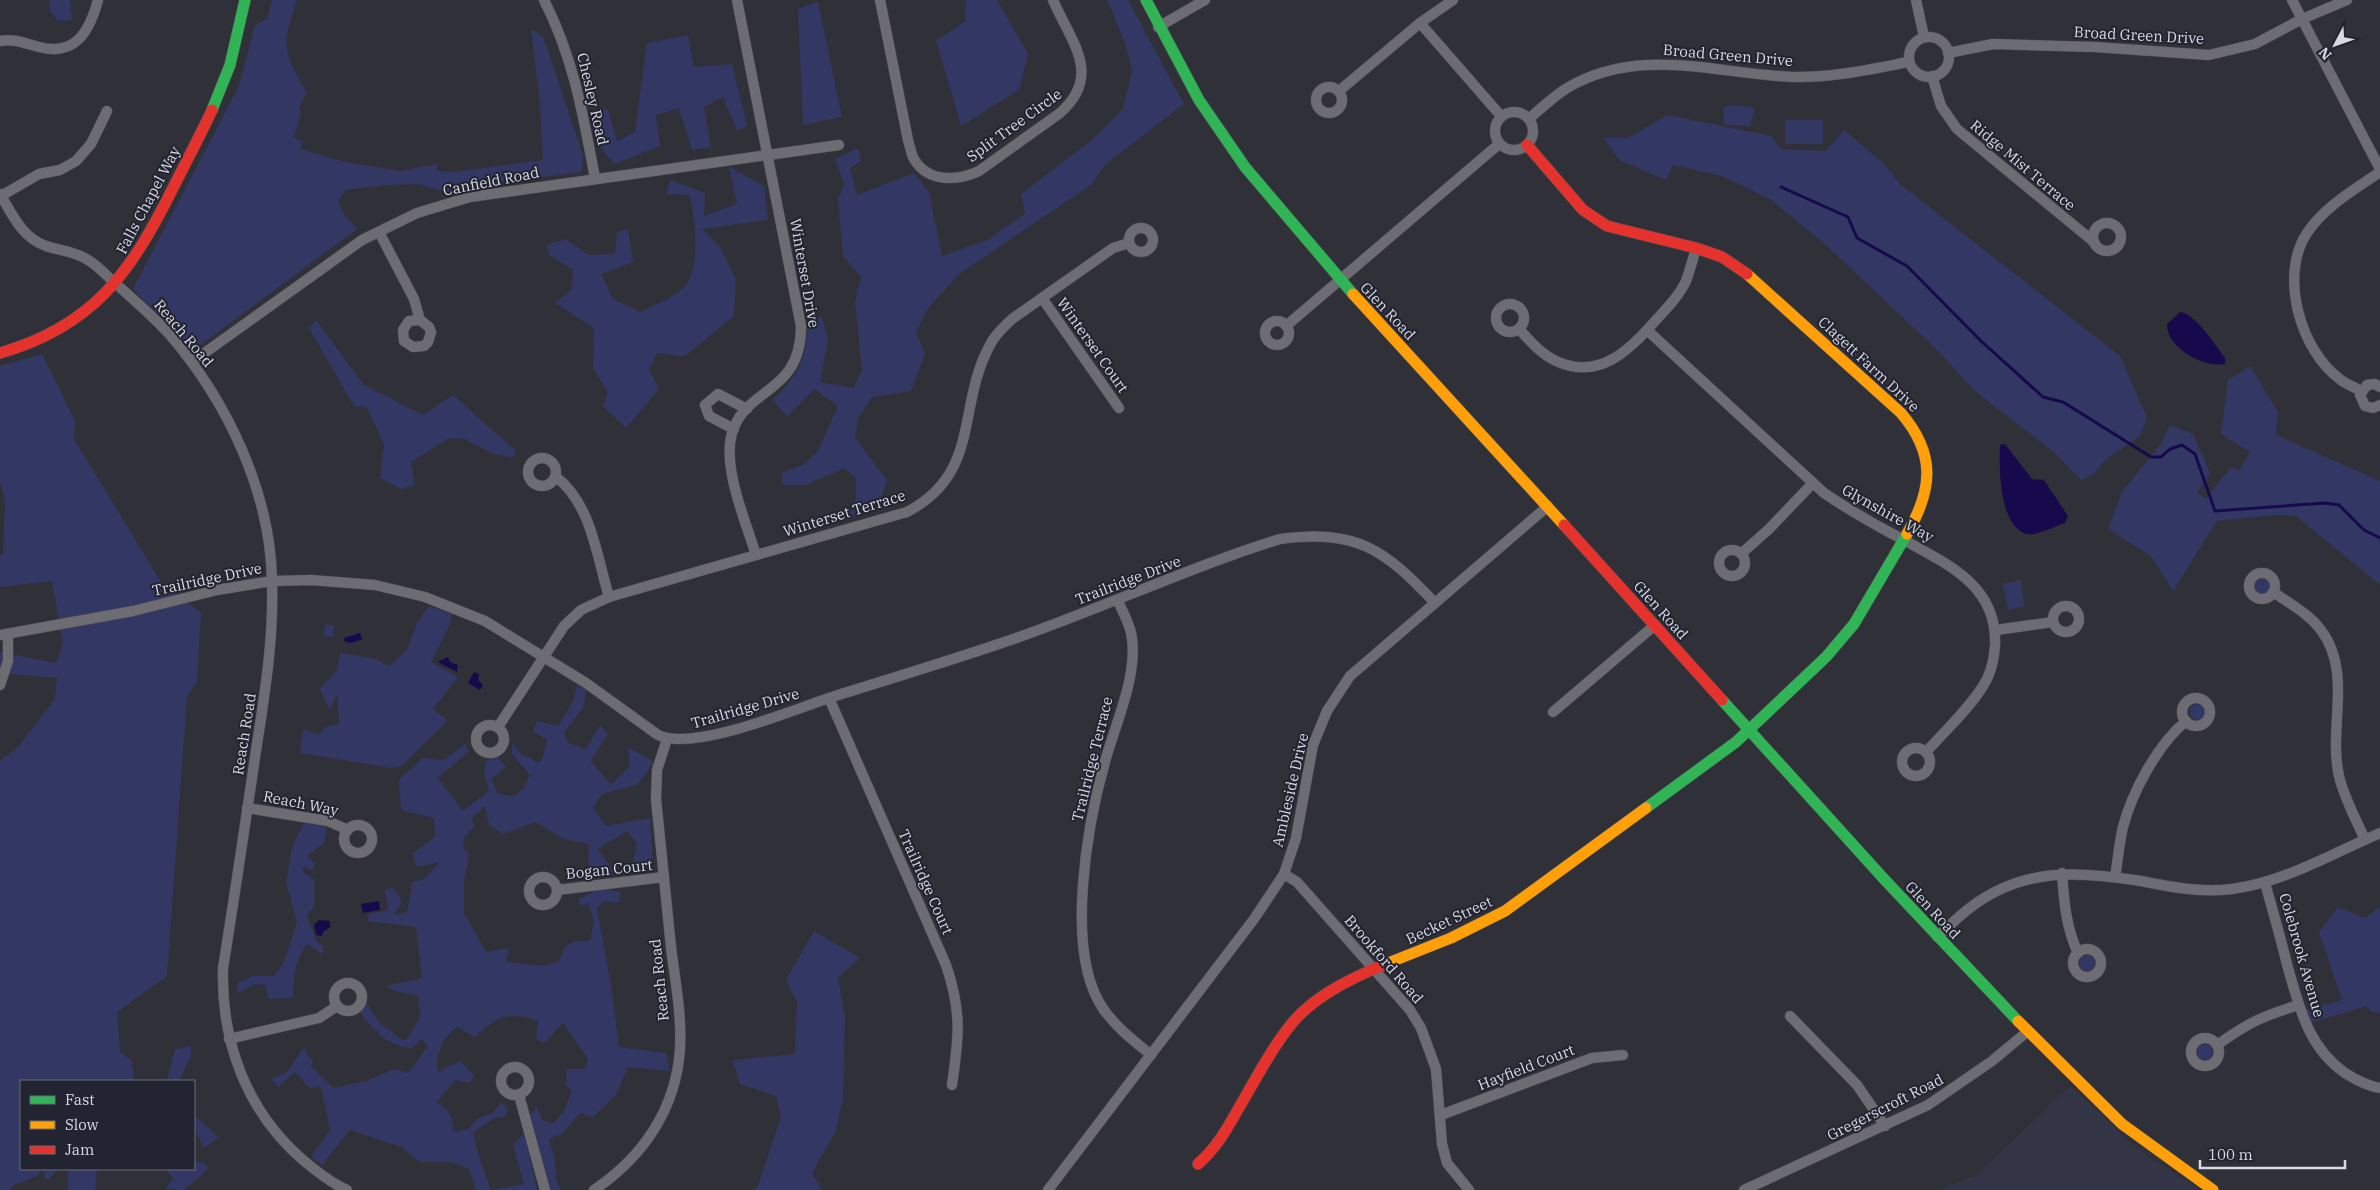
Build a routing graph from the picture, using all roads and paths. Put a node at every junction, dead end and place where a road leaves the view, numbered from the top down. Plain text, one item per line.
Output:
1 (98, 0) edge
2 (244, 0) edge
3 (544, 0) edge
4 (736, 0) edge
5 (880, 0) edge
6 (1053, 0) edge
7 (1146, 0) edge
8 (1205, 0) edge
9 (1453, 0) edge
10 (1916, 0) edge
11 (2292, 0) edge
12 (2347, 0) edge
13 (2302, 19) junction
14 (1420, 23) junction
15 (1158, 27) junction
16 (1924, 37) junction
17 (0, 40) edge
18 (1948, 53) junction
19 (1910, 62) junction
20 (1932, 76) junction
21 (1339, 91) dead end
22 (107, 111) dead end
23 (1501, 116) junction
24 (1529, 119) junction
25 (839, 144) dead end
26 (1499, 144) junction
27 (1527, 145) junction
28 (768, 155) junction
29 (2380, 171) edge
30 (595, 178) junction
31 (1, 195) edge
32 (379, 232) junction
33 (2094, 242) dead end
34 (1129, 243) dead end
35 (1696, 248) junction
36 (1340, 280) junction
37 (115, 283) junction
38 (1042, 298) junction
39 (420, 320) dead end
40 (1286, 326) dead end
41 (1519, 329) dead end
42 (1647, 330) junction
43 (0, 353) edge
44 (192, 362) junction
45 (2380, 387) edge
46 (2361, 390) junction
47 (2380, 405) edge
48 (1119, 408) dead end
49 (747, 409) junction
50 (734, 429) junction
51 (556, 477) dead end
52 (1813, 483) junction
53 (1548, 506) junction
54 (1905, 541) junction
55 (1742, 553) dead end
56 (756, 555) junction
57 (272, 580) junction
58 (2273, 592) dead end
59 (609, 597) junction
60 (1118, 600) junction
61 (1435, 603) junction
62 (2053, 622) dead end
63 (1655, 625) junction
64 (1996, 630) junction
65 (4, 635) edge
66 (543, 656) junction
67 (0, 685) edge
68 (829, 698) junction
69 (1553, 712) dead end
70 (2186, 721) dead end
71 (498, 728) dead end
72 (1748, 730) junction
73 (667, 739) junction
74 (1926, 752) dead end
75 (248, 808) junction
76 (348, 830) dead end
77 (2380, 833) edge
78 (2365, 840) junction
79 (1284, 874) junction
80 (2062, 874) junction
81 (2115, 877) junction
82 (664, 878) junction
83 (2265, 883) junction
84 (557, 890) dead end
85 (1937, 937) junction
86 (2078, 953) dead end
87 (1375, 969) junction
88 (337, 1006) dead end
89 (2299, 1006) junction
90 (1790, 1016) dead end
91 (2028, 1031) junction
92 (229, 1039) junction
93 (2217, 1045) dead end
94 (1151, 1055) junction
95 (1623, 1055) dead end
96 (952, 1085) dead end
97 (2380, 1088) edge
98 (519, 1095) dead end
99 (1441, 1115) junction
100 (1885, 1126) junction
101 (1198, 1164) dead end
102 (344, 1189) edge
103 (545, 1190) edge
104 (594, 1190) edge
105 (1048, 1190) edge
106 (1469, 1190) edge
107 (1744, 1190) edge
108 (2213, 1190) edge

1 - 17 street
2 - 37 street, Falls Chapel Way
3 - 30 street, Chesley Road
4 - 28 street, Winterset Drive
5 - 6 street, Split Tree Circle
7 - 15 street, Glen Road
8 - 15 street
9 - 14 street
10 - 16 street
11 - 13 street
12 - 13 street, Broad Green Drive
13 - 18 street, Broad Green Drive
13 - 29 street
14 - 21 street
14 - 23 street
15 - 36 street, Glen Road
16 - 18 street
16 - 19 street
18 - 20 street
19 - 20 street
19 - 24 street, Broad Green Drive
20 - 33 street, Ridge Mist Terrace
22 - 31 street
23 - 24 street
23 - 26 street
24 - 27 street
25 - 28 street, Canfield Road
26 - 27 street
26 - 36 street
27 - 35 street, Clagett Farm Drive
28 - 30 street, Canfield Road
28 - 49 street, Winterset Drive
29 - 46 street
30 - 32 street, Canfield Road
31 - 37 street, Reach Road
32 - 39 street
32 - 44 street, Canfield Road
34 - 38 street, Winterset Terrace
35 - 42 street
35 - 54 street, Clagett Farm Drive
36 - 40 street
36 - 53 street, Glen Road
37 - 43 street, Falls Chapel Way
37 - 44 street, Reach Road
38 - 48 street, Winterset Court
38 - 56 street, Winterset Terrace
41 - 42 street
42 - 52 street, Glynshire Way
44 - 57 street, Reach Road
45 - 46 street
46 - 47 street
49 - 50 street, Winterset Drive
49 - 50 street
50 - 56 street, Winterset Drive
51 - 59 street
52 - 54 street, Glynshire Way
52 - 55 street
53 - 61 street, Ambleside Drive
53 - 63 street, Glen Road
54 - 64 street, Glynshire Way
54 - 72 street, Clagett Farm Drive
56 - 59 street, Winterset Terrace
57 - 65 street, Trailridge Drive
57 - 66 street, Trailridge Drive
57 - 75 street, Reach Road
58 - 78 street
59 - 66 street, Winterset Terrace
60 - 61 street, Trailridge Drive
60 - 68 street, Trailridge Drive
60 - 94 street, Trailridge Terrace
61 - 79 street, Ambleside Drive
62 - 64 street
63 - 69 street
63 - 72 street, Glen Road
64 - 74 street, Glynshire Way
65 - 67 street
66 - 71 street, Winterset Terrace
66 - 73 street, Trailridge Drive
68 - 73 street, Trailridge Drive
68 - 96 street, Trailridge Court
70 - 81 street
72 - 85 street, Glen Road
72 - 87 street, Becket Street
73 - 82 street, Reach Road
75 - 76 street, Reach Way
75 - 92 street, Reach Road
77 - 78 street
78 - 83 street
79 - 87 street, Brookford Road
79 - 94 street, Ambleside Drive
80 - 81 street
80 - 85 street
80 - 86 street
81 - 83 street
82 - 84 street, Bogan Court
82 - 104 street, Reach Road
83 - 89 street, Colebrook Avenue
85 - 91 street, Glen Road
87 - 99 street, Brookford Road
87 - 101 street, Becket Street
88 - 92 street
89 - 93 street
89 - 97 street, Colebrook Avenue
90 - 100 street
91 - 100 street, Gregerscroft Road
91 - 108 street, Glen Road
92 - 102 street, Reach Road
94 - 105 street, Ambleside Drive
95 - 99 street, Hayfield Court
98 - 103 street
99 - 106 street, Brookford Road
100 - 107 street, Gregerscroft Road

